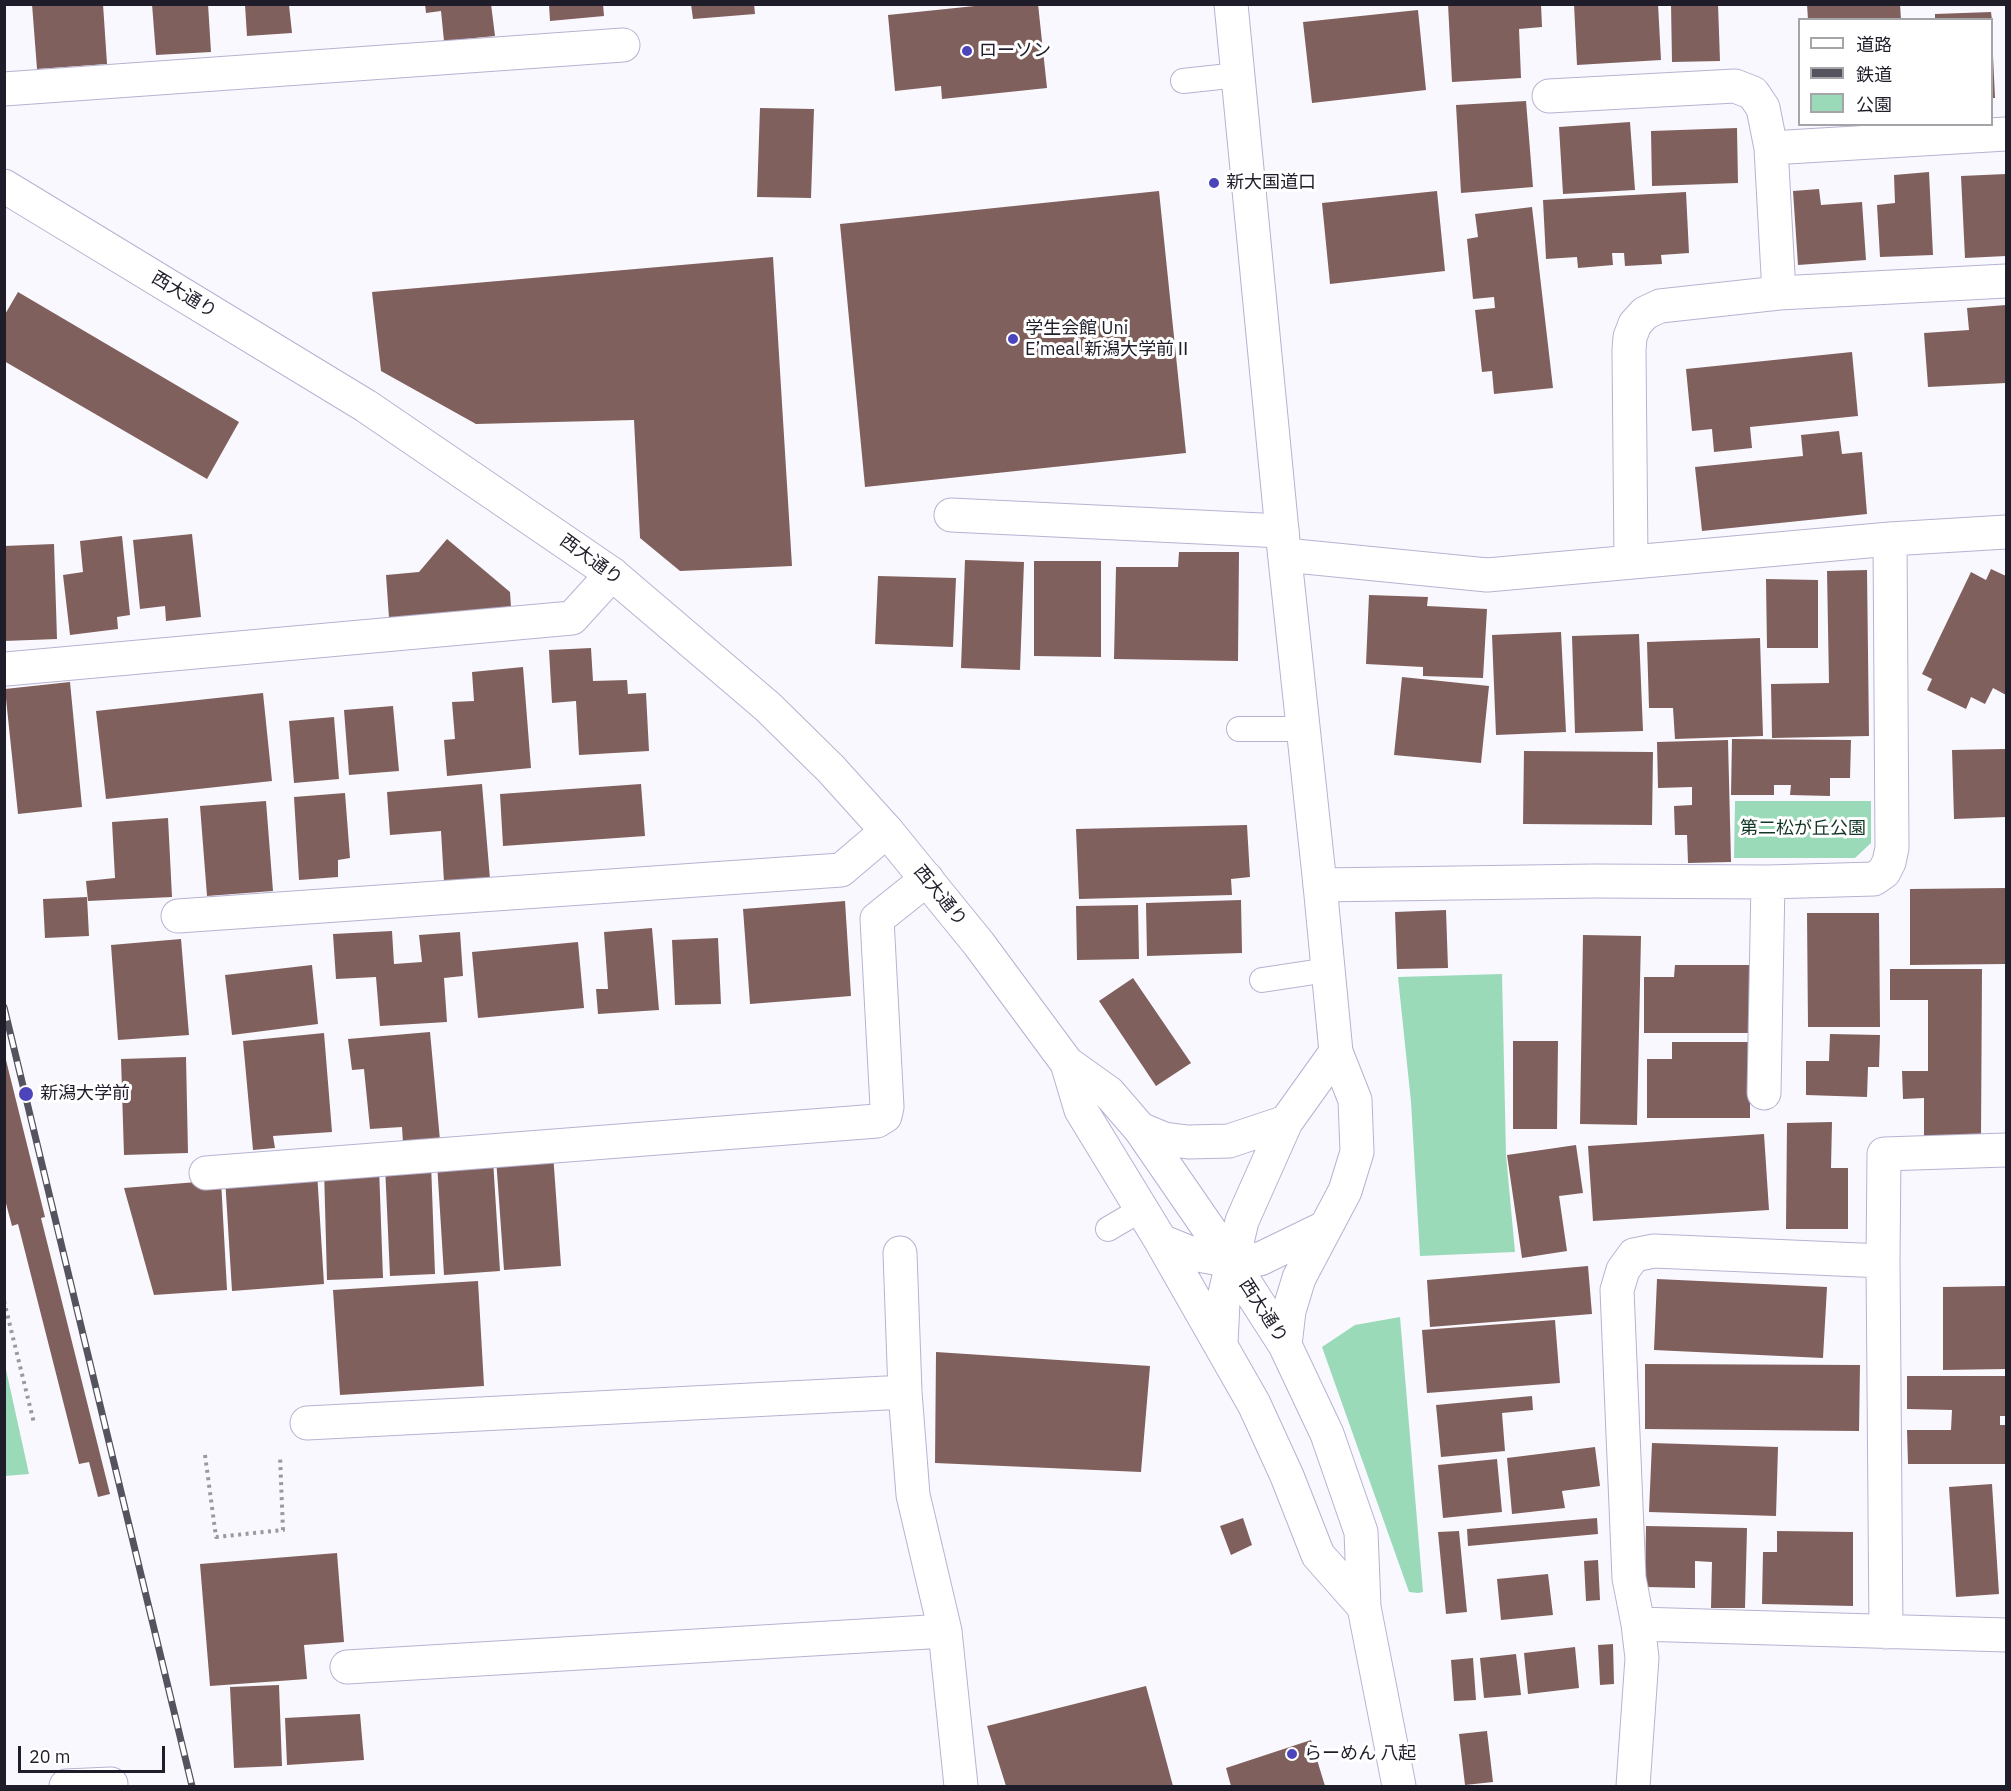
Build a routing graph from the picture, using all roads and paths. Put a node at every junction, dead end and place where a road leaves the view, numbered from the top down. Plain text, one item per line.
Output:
1 (1231, 4) edge
2 (622, 45) dead end
3 (1238, 75) junction
4 (1183, 81) dead end
5 (4, 89) edge
6 (1549, 96) dead end
7 (2007, 134) edge
8 (1771, 148) junction
9 (4, 186) edge
10 (2007, 281) edge
11 (1779, 293) junction
12 (951, 515) dead end
13 (2007, 532) edge
14 (1890, 538) junction
15 (1283, 543) junction
16 (1631, 561) junction
17 (612, 574) junction
18 (6, 669) edge
19 (1239, 729) dead end
20 (1303, 729) junction
21 (887, 831) junction
22 (927, 879) junction
23 (1768, 882) junction
24 (1320, 885) junction
25 (178, 916) dead end
26 (1328, 970) junction
27 (1262, 980) dead end
28 (1336, 1052) junction
29 (1067, 1063) junction
30 (1764, 1093) dead end
31 (1286, 1122) junction
32 (1140, 1129) junction
33 (2007, 1150) edge
34 (206, 1173) dead end
35 (1142, 1209) junction
36 (1326, 1227) junction
37 (1108, 1230) dead end
38 (1161, 1241) junction
39 (900, 1253) dead end
40 (1231, 1261) junction
41 (1883, 1261) junction
42 (4, 1301) edge
43 (1221, 1344) junction
44 (1285, 1345) junction
45 (905, 1392) junction
46 (34, 1422) dead end
47 (307, 1423) joint
48 (205, 1455) dead end
49 (1364, 1607) junction
50 (1638, 1623) junction
51 (945, 1631) junction
52 (1886, 1632) junction
53 (2007, 1635) edge
54 (347, 1667) dead end
55 (111, 1784) dead end
56 (66, 1786) edge
57 (961, 1786) edge
58 (1400, 1786) edge
59 (1633, 1786) edge

1 - 3 street
2 - 5 street
3 - 4 lane
3 - 15 street
6 - 8 street
7 - 8 street
8 - 11 street
9 - 17 street, 西大通り
10 - 11 street
11 - 16 street
12 - 15 street
13 - 14 street
14 - 16 street
14 - 23 street
15 - 16 street
15 - 20 street
17 - 18 street
17 - 21 street, 西大通り
19 - 20 lane
20 - 24 street
21 - 22 street, 西大通り
21 - 25 street
22 - 29 street, 西大通り
22 - 34 street
23 - 24 street
23 - 30 street
24 - 26 street
26 - 27 lane
26 - 28 street
28 - 31 street
28 - 36 street
29 - 32 street, 西大通り
29 - 35 street, 西大通り
31 - 32 street
31 - 40 street
32 - 40 street, 西大通り
33 - 41 street
35 - 37 lane
35 - 38 street, 西大通り
36 - 40 street
36 - 44 street
38 - 40 street
38 - 43 street, 西大通り
39 - 45 street
40 - 43 street
40 - 44 street, 西大通り
41 - 50 street
41 - 52 street
42 - 46 path
43 - 49 street, 西大通り
44 - 49 street, 西大通り
45 - 47 street
45 - 51 street
47 - 48 path
49 - 58 street, 西大通り
50 - 52 street
50 - 59 street
51 - 54 street
51 - 57 street
52 - 53 street
55 - 56 street

